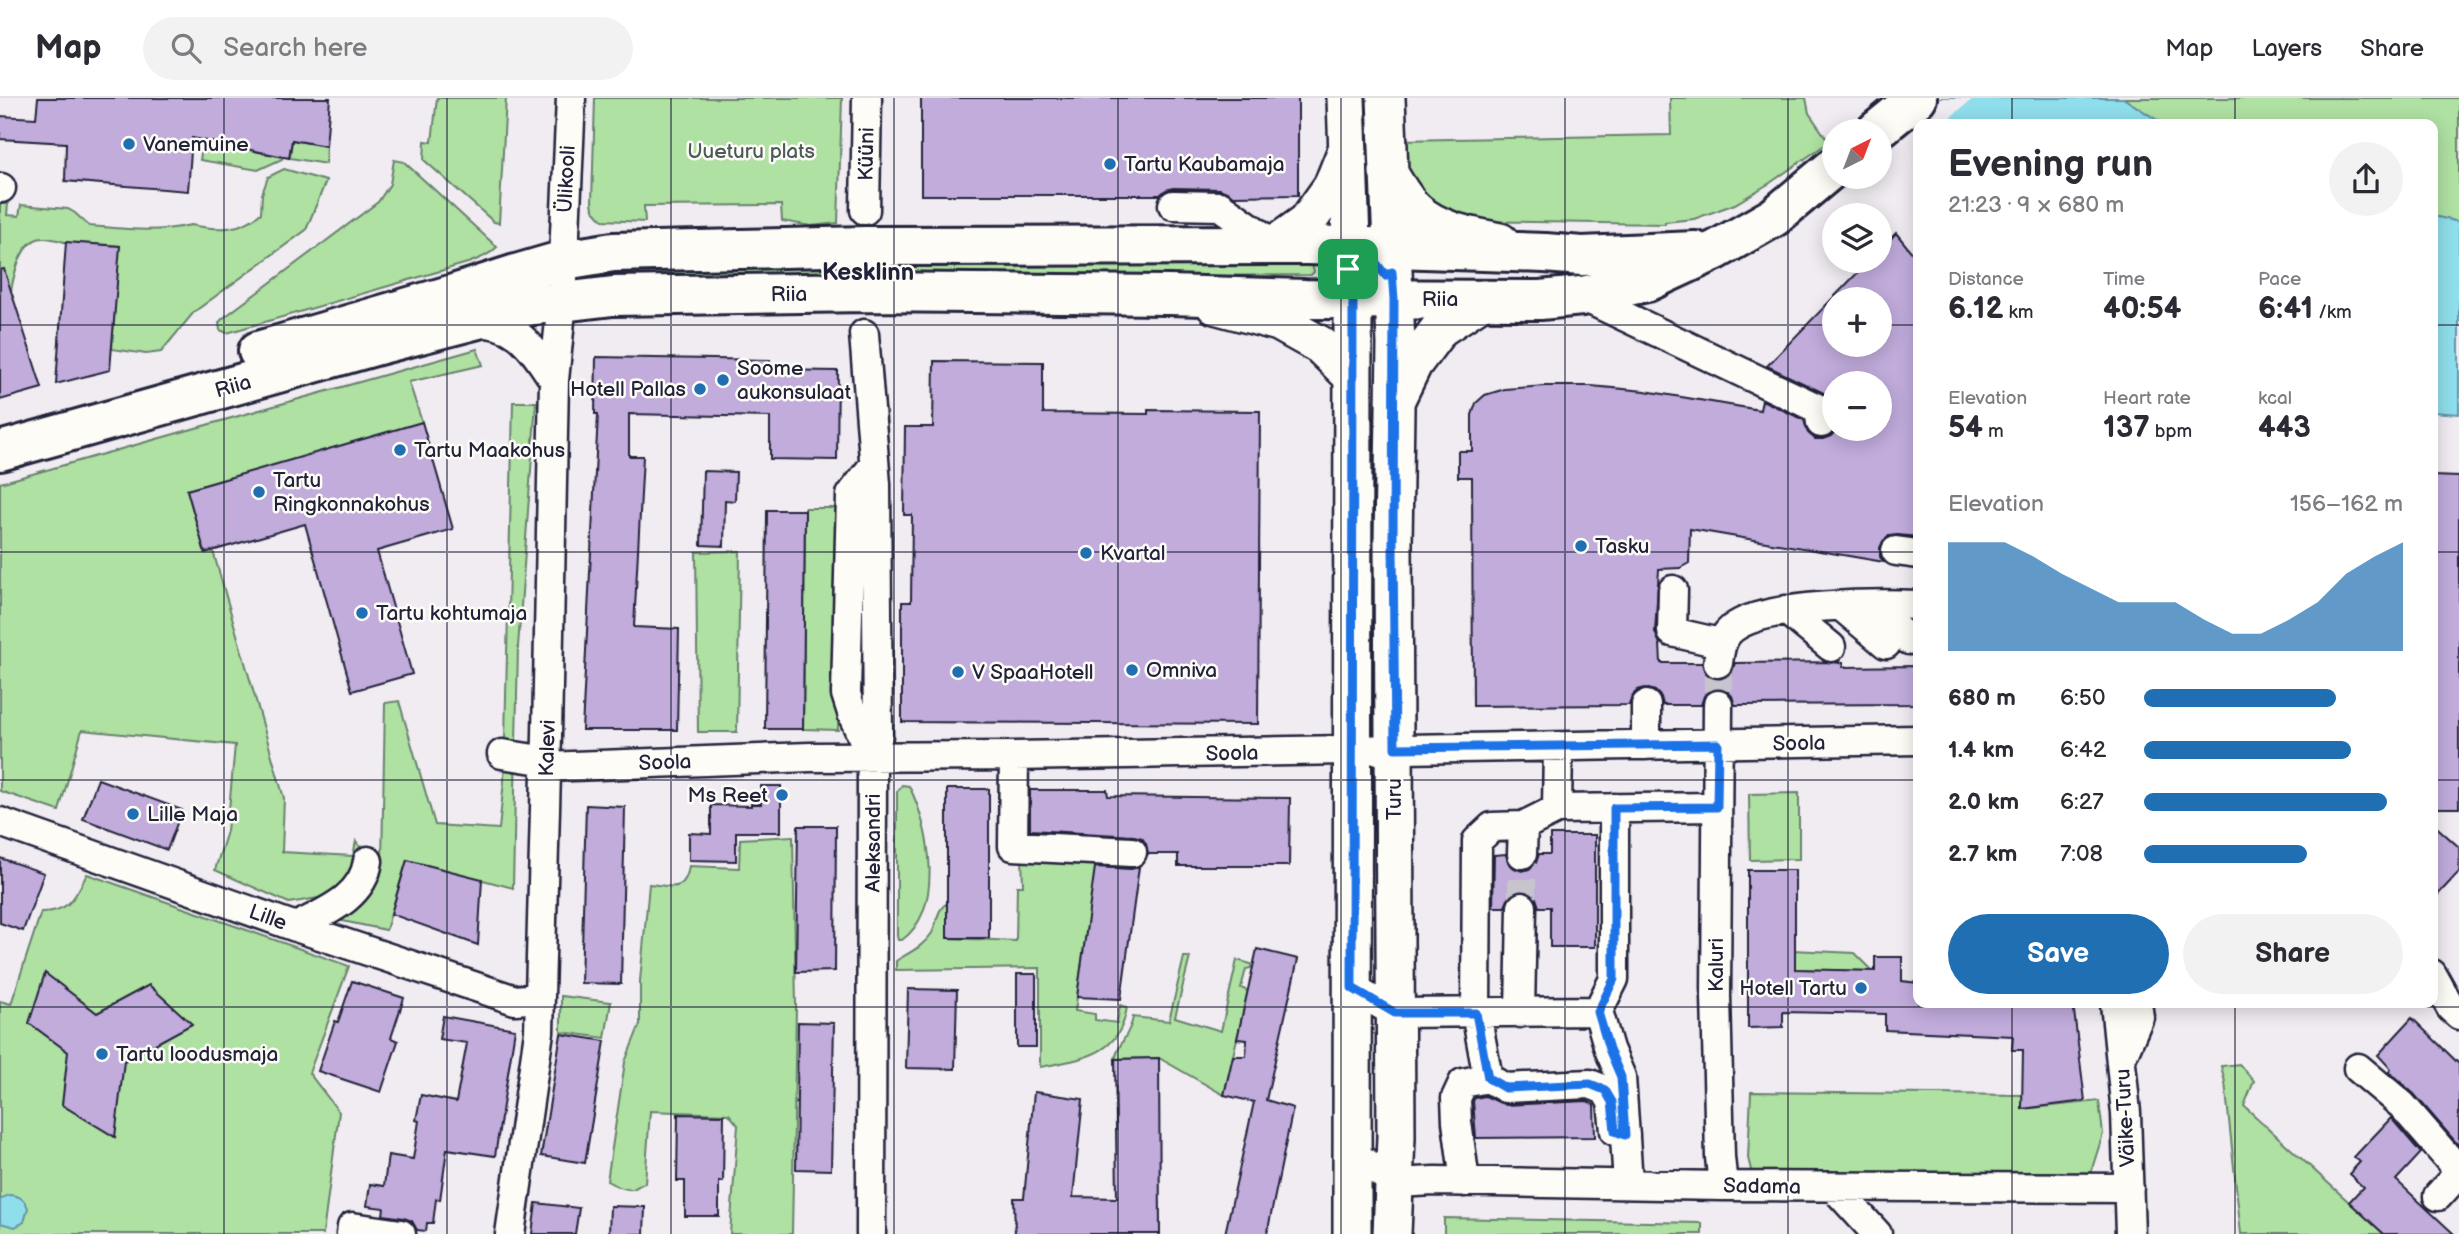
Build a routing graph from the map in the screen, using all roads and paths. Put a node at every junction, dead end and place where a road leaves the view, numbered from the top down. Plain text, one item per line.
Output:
1 (571, 98) edge
2 (867, 98) edge
3 (1346, 98) edge
4 (1386, 98) edge
5 (1917, 98) edge
6 (1892, 119) edge
7 (1348, 148) junction
8 (1388, 172) junction
9 (1822, 177) edge
10 (1173, 205) dead end
11 (865, 209) dead end
12 (1275, 245) junction
13 (1716, 250) junction
14 (1545, 253) junction
15 (564, 260) junction
16 (1370, 273) junction
17 (1169, 295) junction
18 (1582, 296) junction
19 (1483, 299) junction
20 (562, 301) junction
21 (469, 322) junction
22 (864, 334) dead end
23 (1352, 376) junction
24 (554, 380) junction
25 (1395, 401) junction
26 (1821, 422) dead end
27 (0, 425) edge
28 (0, 451) edge
29 (874, 466) junction
30 (1672, 590) dead end
31 (1880, 605) edge
32 (1798, 609) junction
33 (1905, 636) edge
34 (1841, 643) dead end
35 (1646, 705) dead end
36 (1718, 705) tunnel mouth
37 (1913, 740) edge
38 (1718, 744) junction
39 (1646, 745) junction
40 (875, 747) junction
41 (1558, 747) junction
42 (1395, 748) junction
43 (1353, 750) junction
44 (502, 754) dead end
45 (1014, 757) junction
46 (547, 764) junction
47 (1717, 807) junction
48 (1614, 808) junction
49 (1557, 809) junction
50 (0, 822) edge
51 (1523, 825) junction
52 (1132, 852) dead end
53 (1522, 854) tunnel mouth
54 (368, 861) dead end
55 (1522, 907) tunnel mouth
56 (296, 927) junction
57 (2438, 972) edge
58 (2438, 985) edge
59 (2459, 985) edge
60 (1352, 988) junction
61 (540, 998) junction
62 (2116, 1008) edge
63 (2138, 1008) edge
64 (1598, 1012) junction
65 (1395, 1013) junction
66 (1476, 1013) junction
67 (1520, 1013) junction
68 (2459, 1015) edge
69 (2122, 1057) junction
70 (2358, 1068) dead end
71 (1488, 1078) junction
72 (1625, 1135) junction
73 (1352, 1153) junction
74 (2459, 1172) edge
75 (1465, 1182) junction
76 (1395, 1183) junction
77 (1628, 1183) junction
78 (1723, 1186) junction
79 (1834, 1187) junction
80 (2129, 1188) junction
81 (2438, 1196) dead end
82 (351, 1234) edge
83 (401, 1234) edge
84 (510, 1234) edge
85 (871, 1234) edge
86 (1352, 1234) edge
87 (1392, 1234) edge
88 (1877, 1234) edge
89 (2130, 1234) edge

1 - 15 street, Ülikooli
2 - 11 street, Küüni
3 - 7 main road
4 - 8 main road
5 - 6 highway
7 - 12 main road
7 - 16 main road
8 - 14 main road
8 - 16 main road
9 - 13 highway, Riia
10 - 12 street
12 - 15 highway, Riia
12 - 16 highway, Riia
13 - 14 highway, Riia
13 - 18 highway, Riia
14 - 16 highway, Riia
15 - 20 street, Kalevi
15 - 27 highway, Riia
16 - 17 highway, Riia
16 - 19 highway, Riia
16 - 23 main road, Turu
16 - 25 main road, Turu
17 - 20 highway, Riia
17 - 23 main road
18 - 19 highway, Riia
18 - 26 street
19 - 25 main road
20 - 21 highway, Riia
20 - 24 street, Kalevi
21 - 24 street
21 - 28 highway, Riia
22 - 29 street, Aleksandri
23 - 43 main road, Turu
24 - 46 street, Kalevi
25 - 42 main road, Turu
29 - 40 street, Aleksandri
29 - 40 street, Aleksandri
30 - 32 street
31 - 32 street
31 - 33 street
31 - 33 street
32 - 34 street
35 - 39 street
36 - 38 street, Kaluri
37 - 38 street, Soola
38 - 39 street, Soola
38 - 47 street, Kaluri
39 - 41 street, Soola
40 - 45 street, Soola
40 - 46 street, Soola
40 - 85 street, Aleksandri
41 - 42 street, Soola
41 - 49 street
42 - 43 street, Soola
42 - 65 main road, Turu
43 - 45 street, Soola
43 - 60 main road, Turu
44 - 46 street, Soola
45 - 52 street
46 - 61 street, Kalevi
47 - 48 street
47 - 78 street, Kaluri
48 - 49 street
48 - 64 street
49 - 51 street
50 - 56 street, Lille
51 - 53 street
51 - 66 street
54 - 56 street
55 - 67 street
56 - 61 street, Lille
57 - 59 street
58 - 68 street
60 - 65 street
60 - 73 main road, Turu
61 - 84 street, Kalevi
62 - 69 street, Väike-Turu
63 - 69 street
64 - 67 street
64 - 72 street
65 - 66 street
65 - 76 main road, Turu
66 - 67 street
66 - 71 street
69 - 80 street, Väike-Turu
70 - 74 street
71 - 72 street
71 - 75 street
72 - 77 street
73 - 76 street
73 - 86 main road, Turu
74 - 81 street
75 - 76 street, Sadama
75 - 77 street, Sadama
76 - 87 main road, Turu
77 - 78 street, Sadama
78 - 79 street, Sadama
79 - 80 street, Sadama
79 - 88 street
80 - 89 street, Väike-Turu
82 - 83 street

